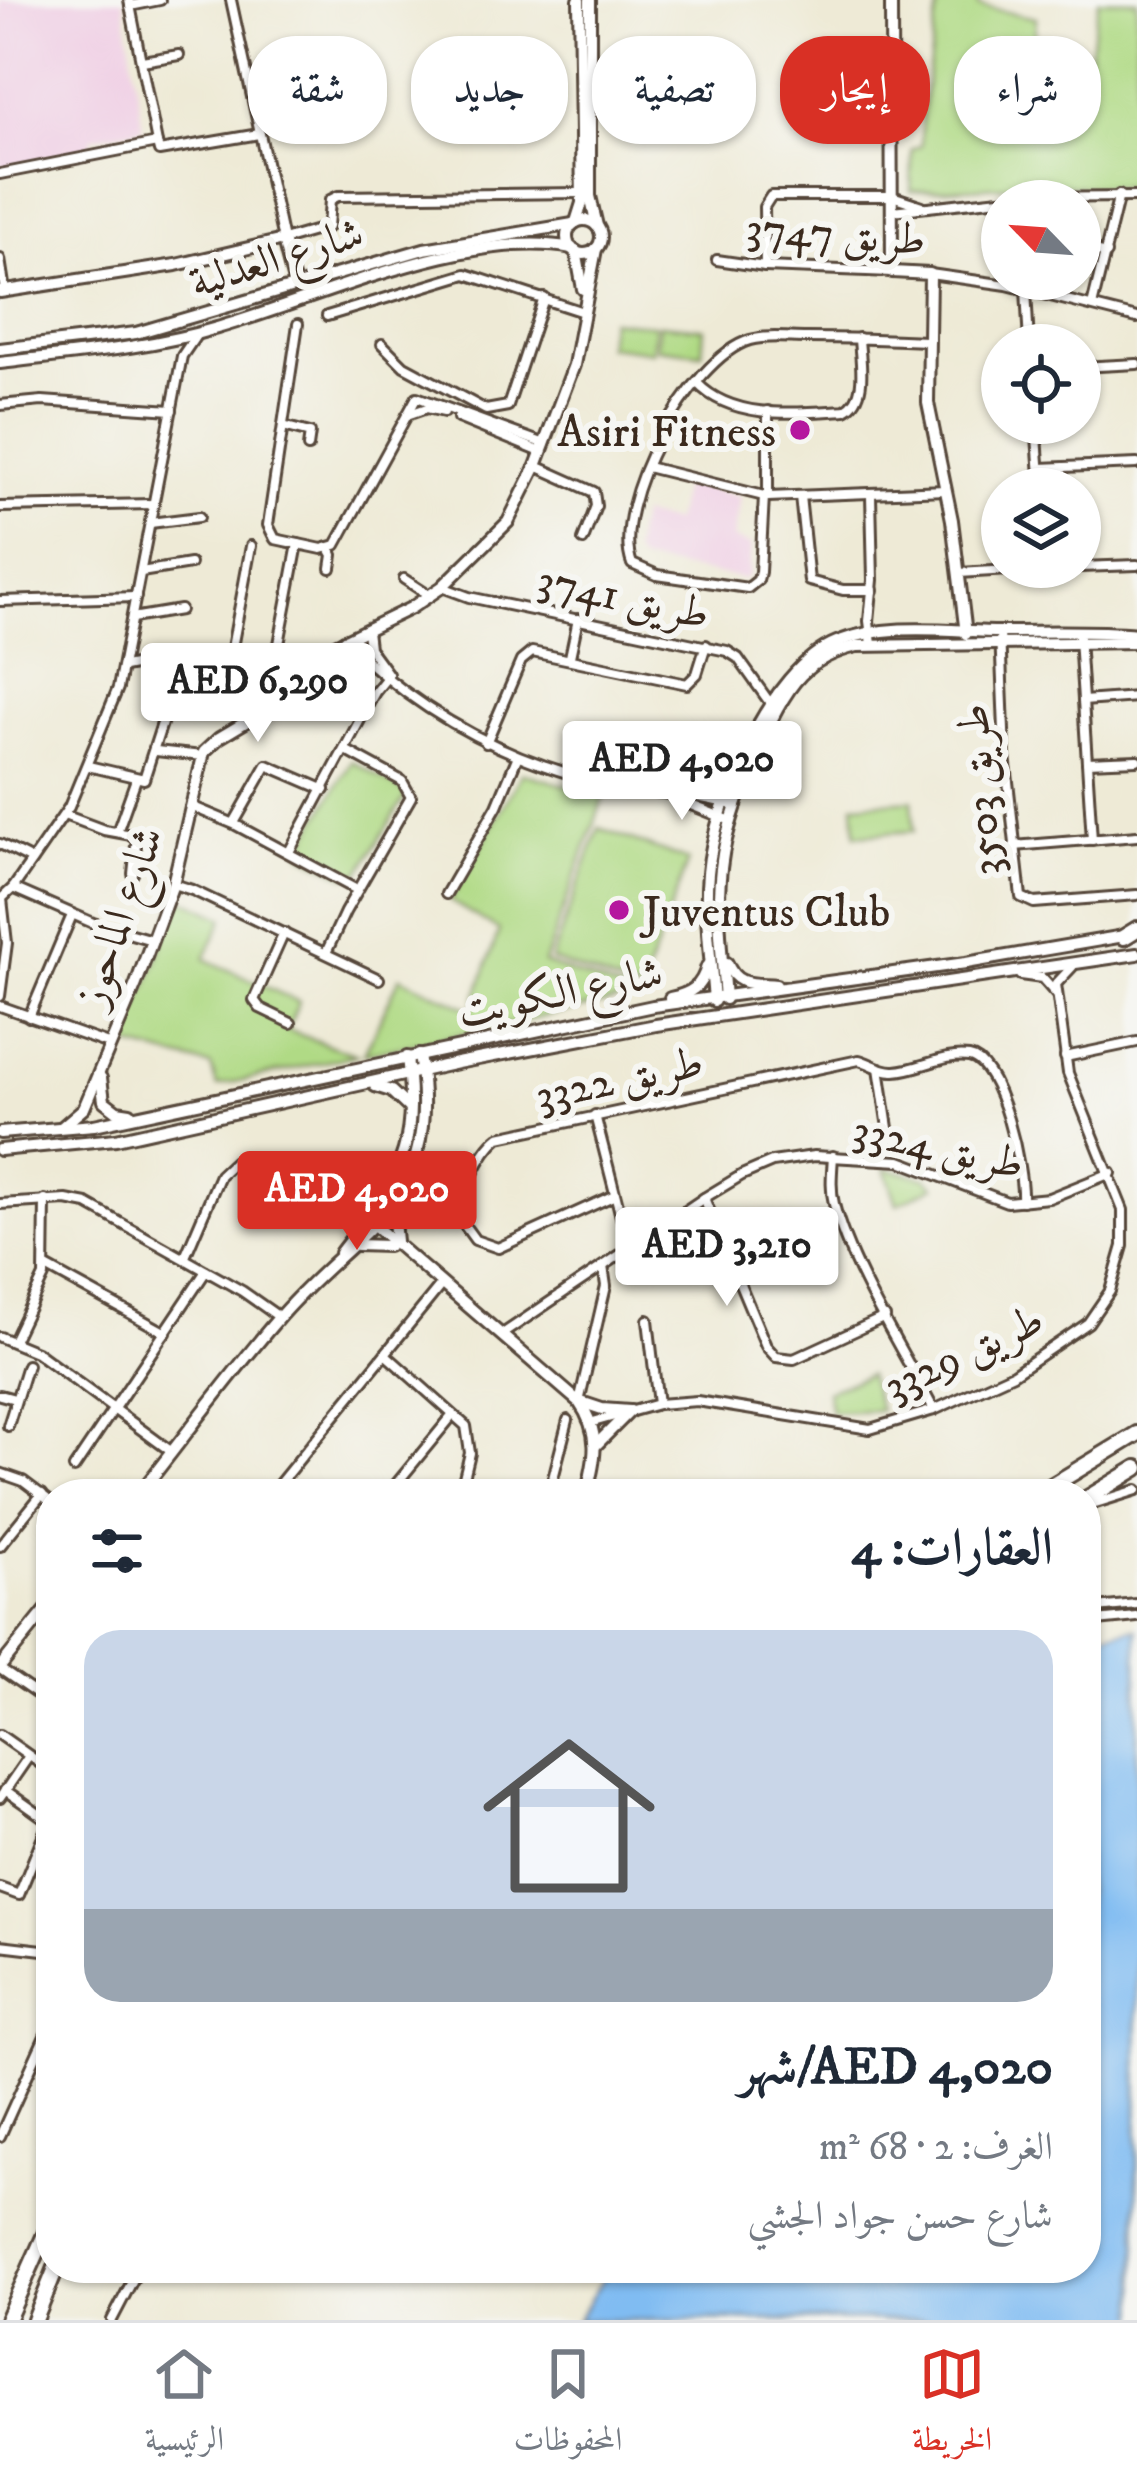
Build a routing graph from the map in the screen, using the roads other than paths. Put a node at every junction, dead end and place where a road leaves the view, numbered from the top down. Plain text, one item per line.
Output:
1 (160, 0) edge
2 (231, 0) edge
3 (579, 0) edge
4 (590, 0) edge
5 (891, 0) edge
6 (130, 3) edge
7 (179, 55) dead end
8 (142, 61) junction
9 (248, 81) edge
10 (248, 136) edge
11 (157, 143) junction
12 (261, 144) edge
13 (0, 174) edge
14 (581, 193) junction
15 (1119, 195) junction
16 (892, 196) junction
17 (1137, 197) edge
18 (930, 208) junction
19 (892, 211) junction
20 (574, 223) junction
21 (597, 226) junction
22 (283, 239) junction
23 (596, 249) junction
24 (574, 250) junction
25 (1101, 253) edge
26 (1106, 254) junction
27 (0, 259) edge
28 (717, 260) dead end
29 (765, 267) junction
30 (892, 272) junction
31 (930, 274) junction
32 (981, 282) edge
33 (295, 286) junction
34 (2, 292) edge
35 (544, 298) junction
36 (1068, 300) edge
37 (1091, 306) junction
38 (586, 311) junction
39 (328, 316) dead end
40 (1137, 318) edge
41 (298, 324) dead end
42 (197, 333) junction
43 (859, 338) junction
44 (926, 340) junction
45 (156, 342) junction
46 (382, 344) dead end
47 (0, 349) edge
48 (181, 362) junction
49 (0, 363) edge
50 (1137, 364) edge
51 (1101, 366) edge
52 (697, 383) junction
53 (0, 405) edge
54 (172, 410) junction
55 (486, 410) junction
56 (768, 411) junction
57 (481, 424) junction
58 (283, 426) junction
59 (308, 447) dead end
60 (543, 448) junction
61 (1137, 464) edge
62 (536, 466) junction
63 (647, 467) junction
64 (1059, 468) edge
65 (947, 490) junction
66 (871, 495) junction
67 (766, 496) junction
68 (800, 496) junction
69 (154, 505) junction
70 (0, 507) edge
71 (199, 517) dead end
72 (150, 523) junction
73 (583, 540) dead end
74 (298, 544) junction
75 (251, 546) dead end
76 (329, 548) junction
77 (190, 564) dead end
78 (1137, 565) edge
79 (1101, 566) edge
80 (331, 568) dead end
81 (981, 571) edge
82 (141, 572) junction
83 (959, 573) junction
84 (404, 579) dead end
85 (442, 587) junction
86 (873, 590) junction
87 (430, 596) junction
88 (136, 597) junction
89 (0, 602) edge
90 (180, 610) dead end
91 (132, 618) junction
92 (578, 619) junction
93 (368, 628) junction
94 (966, 636) junction
95 (349, 637) junction
96 (1000, 637) junction
97 (1079, 637) junction
98 (1137, 638) edge
99 (871, 639) junction
100 (706, 646) junction
101 (177, 656) dead end
102 (570, 657) junction
103 (213, 662) dead end
104 (230, 664) junction
105 (124, 667) junction
106 (277, 673) junction
107 (388, 676) junction
108 (293, 689) junction
109 (1137, 697) edge
110 (1083, 701) junction
111 (770, 703) junction
112 (165, 714) dead end
113 (486, 742) junction
114 (156, 751) junction
115 (346, 751) junction
116 (202, 756) junction
117 (517, 758) junction
118 (1137, 760) edge
119 (1087, 762) junction
120 (88, 766) junction
121 (136, 779) junction
122 (325, 790) junction
123 (191, 806) junction
124 (728, 811) junction
125 (64, 815) junction
126 (234, 824) junction
127 (117, 832) junction
128 (1137, 836) edge
129 (1092, 840) junction
130 (0, 844) edge
131 (1014, 846) junction
132 (289, 852) junction
133 (32, 860) junction
134 (133, 874) dead end
135 (172, 884) junction
136 (13, 888) junction
137 (357, 890) junction
138 (446, 894) dead end
139 (1137, 895) edge
140 (1, 899) edge
141 (72, 915) junction
142 (284, 932) junction
143 (1133, 933) edge
144 (153, 940) junction
145 (716, 945) junction
146 (326, 953) junction
147 (1137, 954) edge
148 (1084, 962) junction
149 (2, 972) edge
150 (1006, 975) junction
151 (379, 979) dead end
152 (790, 988) junction
153 (1057, 995) junction
154 (0, 996) edge
155 (719, 998) junction
156 (0, 1006) edge
157 (653, 1006) junction
158 (721, 1016) junction
159 (29, 1017) junction
160 (291, 1022) dead end
161 (1137, 1042) edge
162 (111, 1046) junction
163 (412, 1056) junction
164 (1065, 1057) junction
165 (457, 1064) junction
166 (102, 1069) junction
167 (879, 1069) junction
168 (415, 1075) junction
169 (366, 1085) junction
170 (423, 1094) junction
171 (409, 1109) junction
172 (141, 1115) junction
173 (595, 1115) junction
174 (59, 1130) junction
175 (0, 1133) edge
176 (0, 1150) edge
177 (832, 1156) junction
178 (882, 1160) junction
179 (1111, 1173) junction
180 (410, 1176) junction
181 (615, 1195) junction
182 (704, 1198) junction
183 (45, 1200) junction
184 (1022, 1201) junction
185 (0, 1204) edge
186 (379, 1212) junction
187 (367, 1226) junction
188 (357, 1245) junction
189 (1123, 1246) junction
190 (1137, 1246) edge
191 (393, 1248) junction
192 (629, 1248) junction
193 (184, 1257) junction
194 (603, 1266) junction
195 (46, 1268) junction
196 (206, 1271) junction
197 (324, 1275) junction
198 (441, 1285) junction
199 (279, 1317) junction
200 (885, 1317) junction
201 (647, 1320) dead end
202 (166, 1333) junction
203 (501, 1335) junction
204 (0, 1337) edge
205 (13, 1341) junction
206 (385, 1354) junction
207 (27, 1365) dead end
208 (0, 1395) edge
209 (15, 1399) junction
210 (580, 1402) junction
211 (658, 1404) junction
212 (934, 1410) junction
213 (115, 1411) junction
214 (630, 1411) junction
215 (452, 1416) junction
216 (568, 1420) dead end
217 (592, 1422) junction
218 (8, 1426) dead end
219 (1137, 1434) edge
220 (596, 1445) junction
221 (172, 1452) junction
222 (74, 1468) dead end
223 (1137, 1468) edge
224 (0, 1473) edge
225 (151, 1479) edge
226 (285, 1479) edge
227 (400, 1479) edge
228 (463, 1479) edge
229 (553, 1479) edge
230 (589, 1479) edge
231 (1063, 1479) edge
232 (36, 1490) edge
233 (1137, 1490) edge
234 (1101, 1493) edge
235 (1101, 1499) edge
236 (36, 1501) edge
237 (0, 1546) edge
238 (1137, 1604) edge
239 (1101, 1608) edge
240 (1137, 1617) edge
241 (1101, 1621) edge
242 (36, 1623) edge
243 (0, 1668) edge
244 (36, 1693) edge
245 (0, 1735) edge
246 (29, 1756) junction
247 (36, 1761) edge
248 (2, 1794) edge
249 (36, 1814) edge
250 (36, 1855) edge
251 (0, 1888) edge
252 (0, 1945) edge
253 (36, 1950) edge
254 (36, 2056) edge
255 (0, 2136) edge
256 (36, 2255) edge
257 (50, 2283) edge
258 (131, 2283) edge
259 (7, 2320) edge
260 (35, 2320) edge
261 (112, 2320) edge

1 - 6 street
2 - 9 street
3 - 14 street
4 - 21 street
5 - 16 street
6 - 8 street
7 - 8 street
8 - 11 street
10 - 11 street
11 - 13 street
12 - 22 street
14 - 20 street
14 - 22 street
15 - 17 street
15 - 18 street
15 - 26 street
16 - 18 street
16 - 19 street
16 - 29 street
18 - 19 street
19 - 30 street
20 - 21 street
20 - 24 street
20 - 33 street, شارع العدلية
21 - 23 street
22 - 33 street
22 - 34 street
23 - 24 street
23 - 38 street
24 - 38 street
24 - 42 street, شارع العدلية
25 - 26 street
26 - 37 street
27 - 34 street
28 - 29 street, طريق 3747
29 - 30 street, طريق 3747
30 - 31 street, طريق 3747
31 - 32 street, طريق 3747
31 - 44 street
33 - 47 street, شارع العدلية
35 - 38 street
35 - 39 street
35 - 55 street
36 - 37 street, طريق 3747
37 - 40 street, طريق 3747
38 - 60 street
41 - 58 street
42 - 45 street, شارع العدلية
42 - 48 street
43 - 44 street
43 - 52 street
43 - 56 street
44 - 65 street
45 - 48 street
45 - 49 street, شارع العدلية
46 - 55 street
48 - 54 street
50 - 51 street
52 - 56 street
52 - 63 street
53 - 54 street
54 - 69 street
55 - 57 street
56 - 67 street
57 - 60 street
57 - 76 street
58 - 59 street
58 - 74 street
60 - 62 street
61 - 64 street
62 - 73 street
62 - 85 street
63 - 67 street
63 - 67 street
65 - 66 street
65 - 83 street
66 - 68 street
66 - 86 street
67 - 68 street
68 - 86 street
69 - 70 street
69 - 72 street
71 - 72 street
72 - 82 street
74 - 76 street
74 - 106 street
75 - 104 street
76 - 80 street
77 - 82 street
78 - 79 street
81 - 83 street
82 - 88 street
83 - 94 street
84 - 87 street
85 - 87 street
85 - 92 street, طريق 3741
86 - 99 street
87 - 93 street
88 - 89 street
88 - 91 street
90 - 91 street
91 - 105 street
92 - 100 street, طريق 3741
92 - 102 street
93 - 95 street
93 - 107 street
94 - 96 street
94 - 99 street
95 - 107 street
95 - 108 street
96 - 97 street
96 - 131 street, طريق 3503
97 - 98 street
97 - 110 street
99 - 111 street
99 - 124 street
100 - 102 street
100 - 111 street, طريق 3741
101 - 105 street
102 - 113 street
103 - 104 street
104 - 106 street
105 - 120 street
106 - 108 street
107 - 113 street
107 - 115 street
108 - 116 street
109 - 110 street
110 - 119 street
111 - 124 street
112 - 114 street
113 - 117 street
114 - 116 street
114 - 121 street
115 - 122 street
115 - 137 street
116 - 123 street, شارع الماحوز
117 - 124 street
117 - 138 street
118 - 119 street
119 - 129 street
120 - 121 street
120 - 125 street
121 - 127 street
122 - 126 street
122 - 132 street
123 - 126 street
123 - 135 street, شارع الماحوز
124 - 145 street
125 - 127 street
125 - 133 street
126 - 132 street
127 - 134 street
128 - 129 street
129 - 131 street
130 - 133 street
131 - 139 street, طريق 3503
132 - 137 street
133 - 136 street
135 - 142 street
135 - 144 street, شارع الماحوز
136 - 140 street
136 - 141 street
137 - 146 street
140 - 149 street
141 - 144 street
141 - 159 street
142 - 146 street
142 - 160 street
143 - 152 street, شارع الكويت
144 - 162 street, شارع الماحوز
145 - 152 street
145 - 155 street
145 - 157 street
146 - 151 street
147 - 148 street, شارع الكويت
148 - 150 street, شارع الكويت
148 - 153 street
149 - 154 street
150 - 153 street
150 - 158 street, شارع الكويت
152 - 155 street, شارع الكويت
153 - 164 street, طريق 3329
155 - 157 street, شارع الكويت
155 - 158 street
156 - 159 street
157 - 163 street, شارع الكويت
158 - 165 street, شارع الكويت
159 - 162 street
161 - 164 street
162 - 166 street, شارع الماحوز
163 - 168 street
163 - 172 street, شارع الكويت
164 - 179 street, طريق 3329
165 - 168 street, شارع الكويت
165 - 170 street
166 - 172 street, شارع الماحوز
166 - 174 street, شارع الماحوز
167 - 173 street, طريق 3322
167 - 178 street
167 - 184 street, طريق 3322
168 - 169 street, شارع الكويت
168 - 170 street
168 - 171 street
169 - 171 street
169 - 176 street, شارع الكويت
170 - 180 street
171 - 186 street
172 - 174 street, شارع الكويت
173 - 181 street
173 - 181 street, طريق 3322
174 - 175 street, شارع الكويت
177 - 178 street, طريق 3324
177 - 182 street, طريق 3324
177 - 200 street
178 - 184 street, طريق 3324
179 - 184 street, طريق 3324
179 - 189 street, طريق 3329
180 - 186 street
180 - 191 street
181 - 192 street
182 - 192 street, طريق 3324
182 - 200 street
183 - 185 street
183 - 193 street
183 - 195 street
186 - 187 street
186 - 193 street
187 - 188 street
187 - 191 street
187 - 197 street
188 - 191 street
188 - 197 street
189 - 190 street
189 - 212 street, طريق 3329
191 - 198 street
192 - 194 street, طريق 3324
193 - 196 street
194 - 203 street, طريق 3324
194 - 210 street
195 - 202 street
195 - 205 street
196 - 199 street
196 - 202 street
197 - 199 street
198 - 203 street
198 - 206 street
199 - 221 street
200 - 212 street
201 - 211 street
202 - 213 street
203 - 210 street
204 - 205 street
205 - 213 street
206 - 215 street
206 - 226 street
207 - 209 street
208 - 209 street
209 - 218 street
210 - 214 street
210 - 217 street
211 - 212 street, طريق 3329
211 - 214 street, طريق 3329
213 - 221 street
213 - 222 street
214 - 217 street, طريق 3329
214 - 220 street
215 - 227 street
215 - 228 street
216 - 229 street
217 - 220 street
219 - 231 highway
220 - 230 street
221 - 225 street
223 - 234 highway
224 - 232 street
233 - 235 street
236 - 237 street
238 - 239 street
240 - 241 street
242 - 243 street
243 - 244 street
245 - 246 street
246 - 247 street
246 - 248 street
248 - 249 street
250 - 251 street
252 - 253 street
254 - 255 street
256 - 259 highway
257 - 260 highway
258 - 261 street

